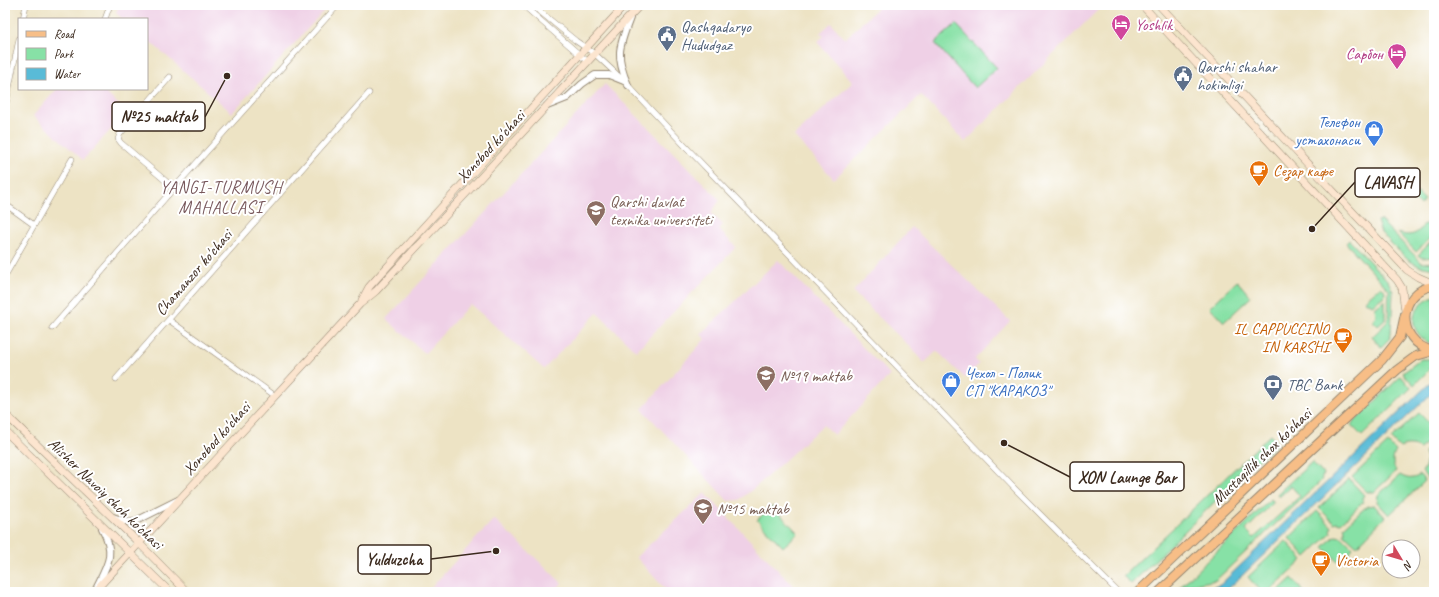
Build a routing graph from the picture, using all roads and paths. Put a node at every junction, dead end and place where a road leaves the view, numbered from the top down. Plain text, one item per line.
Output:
1 (26, 5) edge
2 (110, 5) edge
3 (338, 5) edge
4 (523, 5) edge
5 (532, 5) edge
6 (625, 5) edge
7 (640, 5) edge
8 (1142, 5) edge
9 (1159, 5) edge
10 (631, 15) junction
11 (23, 18) edge
12 (105, 18) edge
13 (18, 44) edge
14 (586, 48) junction
15 (595, 54) junction
16 (580, 55) junction
17 (588, 62) junction
18 (170, 78) dead end
19 (626, 83) junction
20 (369, 93) dead end
21 (546, 107) junction
22 (5, 108) edge
23 (72, 160) dead end
24 (174, 188) junction
25 (5, 204) edge
26 (34, 225) junction
27 (5, 276) edge
28 (1434, 285) edge
29 (360, 304) junction
30 (1406, 314) junction
31 (169, 320) junction
32 (52, 328) dead end
33 (1434, 351) edge
34 (116, 379) dead end
35 (274, 395) junction
36 (5, 414) edge
37 (5, 431) edge
38 (181, 498) junction
39 (108, 515) junction
40 (100, 523) junction
41 (139, 543) junction
42 (131, 553) junction
43 (94, 592) edge
44 (170, 592) edge
45 (187, 592) edge
46 (1118, 592) edge
47 (1138, 592) edge
48 (1159, 592) edge

1 - 11 street
2 - 12 street
3 - 24 street
4 - 16 street
5 - 14 street
6 - 14 main road, Xonobod ko'chasi
7 - 10 main road, Xonobod ko'chasi
8 - 30 main road
9 - 28 main road
10 - 15 main road, Xonobod ko'chasi
10 - 19 street
13 - 22 street
14 - 15 street
14 - 16 main road, Xonobod ko'chasi
15 - 17 main road, Xonobod ko'chasi
15 - 19 street
16 - 17 street
16 - 29 main road, Xonobod ko'chasi
17 - 21 main road, Xonobod ko'chasi
18 - 24 street
19 - 21 street
19 - 46 street
20 - 31 street, Chamanzor ko'chasi
21 - 29 main road, Xonobod ko'chasi
23 - 26 street
24 - 32 street
25 - 26 street
26 - 27 street
28 - 30 main road, Mustaqillik shox ko'chasi
29 - 35 main road, Xonobod ko'chasi
30 - 33 main road
30 - 47 main road, Mustaqillik shox ko'chasi
31 - 34 street, Chamanzor ko'chasi
31 - 35 street
33 - 48 main road, Mustaqillik shox ko'chasi
35 - 38 main road, Xonobod ko'chasi
36 - 39 main road, Alisher Navoiy shoh ko'chasi
37 - 40 main road, Alisher Navoiy shoh ko'chasi
38 - 39 street
38 - 41 main road, Xonobod ko'chasi
39 - 41 main road, Alisher Navoiy shoh ko'chasi
40 - 42 main road, Alisher Navoiy shoh ko'chasi
40 - 43 street
41 - 42 main road, Xonobod ko'chasi
41 - 45 main road, Alisher Navoiy shoh ko'chasi
42 - 43 main road, Xonobod ko'chasi
42 - 44 main road, Alisher Navoiy shoh ko'chasi

